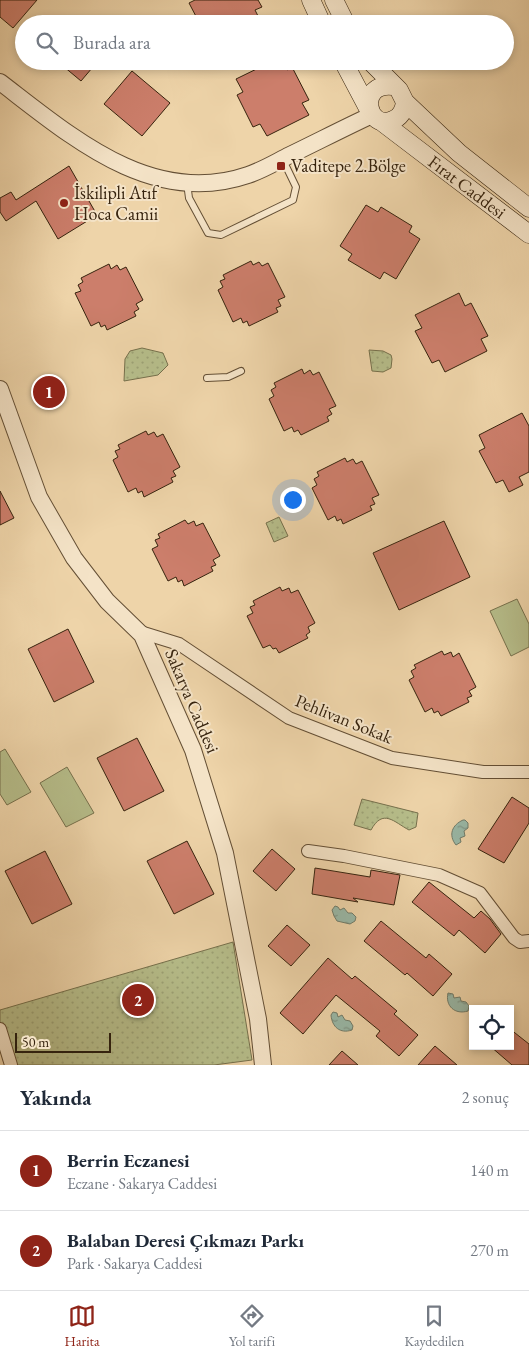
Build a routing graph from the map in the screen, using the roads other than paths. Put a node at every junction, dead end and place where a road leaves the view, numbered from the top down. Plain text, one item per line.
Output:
1 (311, 0) edge
2 (334, 0) edge
3 (318, 15) edge
4 (342, 15) edge
5 (348, 70) edge
6 (378, 70) edge
7 (0, 82) edge
8 (393, 86) junction
9 (405, 102) junction
10 (377, 118) junction
11 (282, 159) junction
12 (187, 183) junction
13 (529, 208) edge
14 (529, 234) edge
15 (241, 371) dead end
16 (207, 378) dead end
17 (0, 389) edge
18 (137, 631) junction
19 (529, 772) edge
20 (308, 851) dead end
21 (529, 941) edge
22 (0, 1029) edge
23 (12, 1065) edge
24 (262, 1065) edge

1 - 3 main road
2 - 4 main road
5 - 10 main road, Fırat Caddesi
6 - 8 main road
7 - 12 street
8 - 9 main road
8 - 10 main road
9 - 10 main road
9 - 13 main road, Fırat Caddesi
10 - 11 street
10 - 14 main road, Fırat Caddesi
11 - 12 street
11 - 12 lane
15 - 16 lane
17 - 18 street, Sakarya Caddesi
18 - 19 street, Pehlivan Sokak
18 - 24 street, Sakarya Caddesi
20 - 21 street
22 - 23 street

